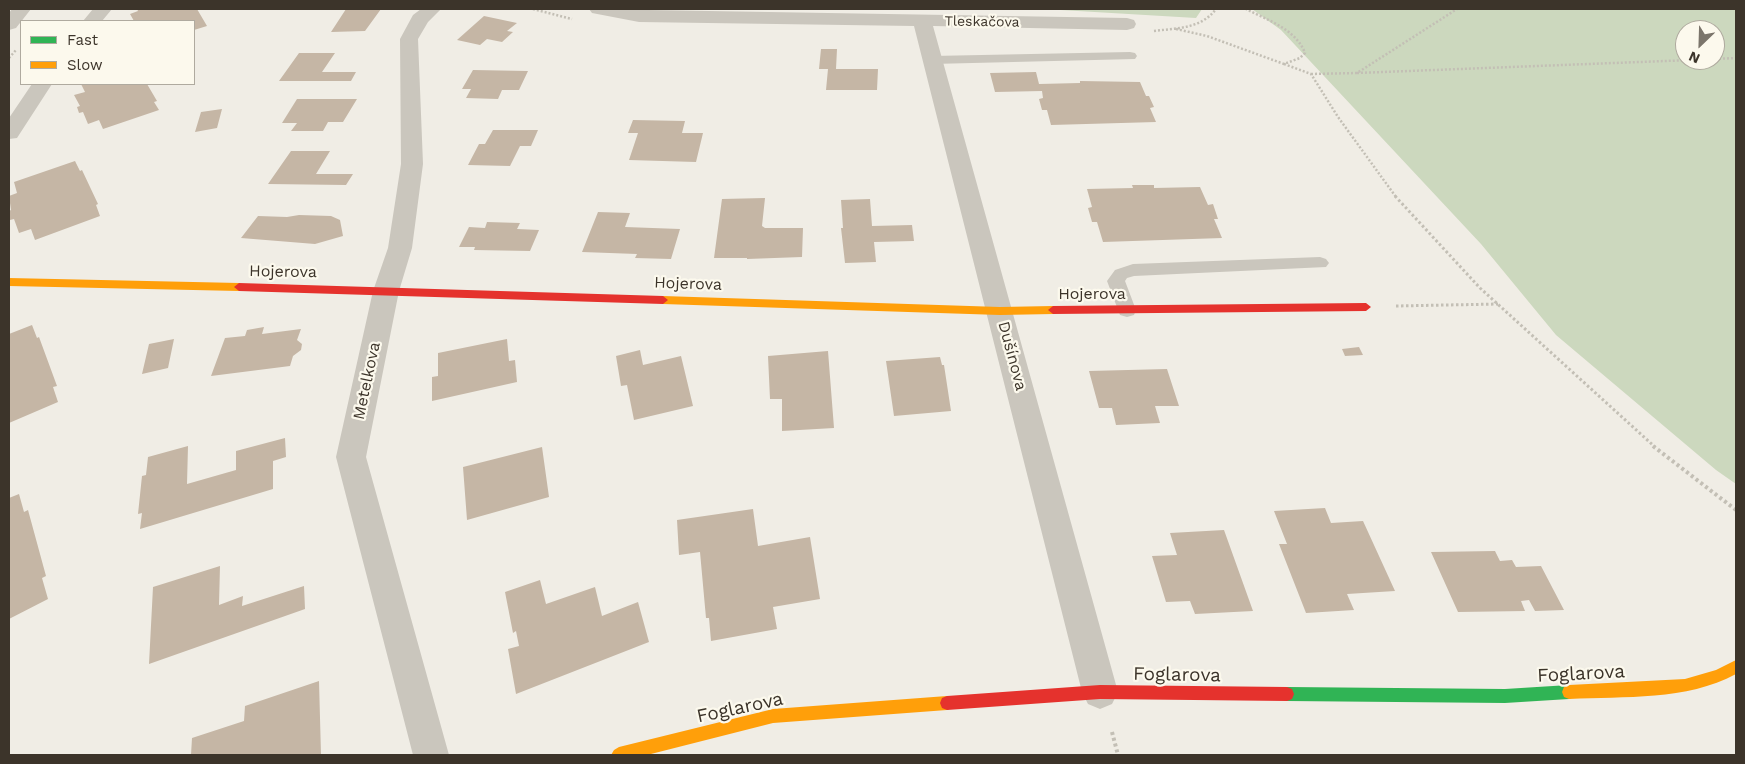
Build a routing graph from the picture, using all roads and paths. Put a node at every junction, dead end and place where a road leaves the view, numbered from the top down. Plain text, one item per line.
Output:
1 (22, 9) edge
2 (103, 9) edge
3 (432, 9) edge
4 (598, 9) edge
5 (1216, 9) edge
6 (1246, 9) edge
7 (1456, 9) edge
8 (93, 20) edge
9 (922, 21) junction
10 (9, 24) edge
11 (1127, 24) joint
12 (1169, 28) junction
13 (1130, 56) dead end
14 (932, 60) junction
15 (1675, 61) edge
16 (1284, 64) junction
17 (1311, 74) junction
18 (1356, 74) junction
19 (41, 85) edge
20 (9, 132) edge
21 (1320, 263) dead end
22 (9, 282) edge
23 (386, 291) junction
24 (1498, 304) junction
25 (1366, 307) joint
26 (1000, 310) junction
27 (1127, 310) junction
28 (1736, 510) edge
29 (1736, 667) edge
30 (1100, 692) junction
31 (431, 755) edge
32 (619, 755) edge

1 - 10 street
2 - 8 street
3 - 23 street, Metelkova
4 - 9 street, Tleskačova
5 - 12 path
6 - 16 path
7 - 18 path
9 - 11 street, Tleskačova
9 - 14 street, Dušínova
11 - 12 path
12 - 16 path
13 - 14 lane
14 - 26 street, Dušínova
15 - 18 path
16 - 17 path
17 - 18 path
17 - 24 path
19 - 20 street
21 - 27 lane
22 - 23 street, Hojerova
23 - 26 street, Hojerova
23 - 31 street, Metelkova
24 - 25 path
24 - 28 path
25 - 27 street, Hojerova
26 - 27 street, Hojerova
26 - 30 street, Dušínova
29 - 30 street, Foglarova
30 - 32 street, Foglarova

